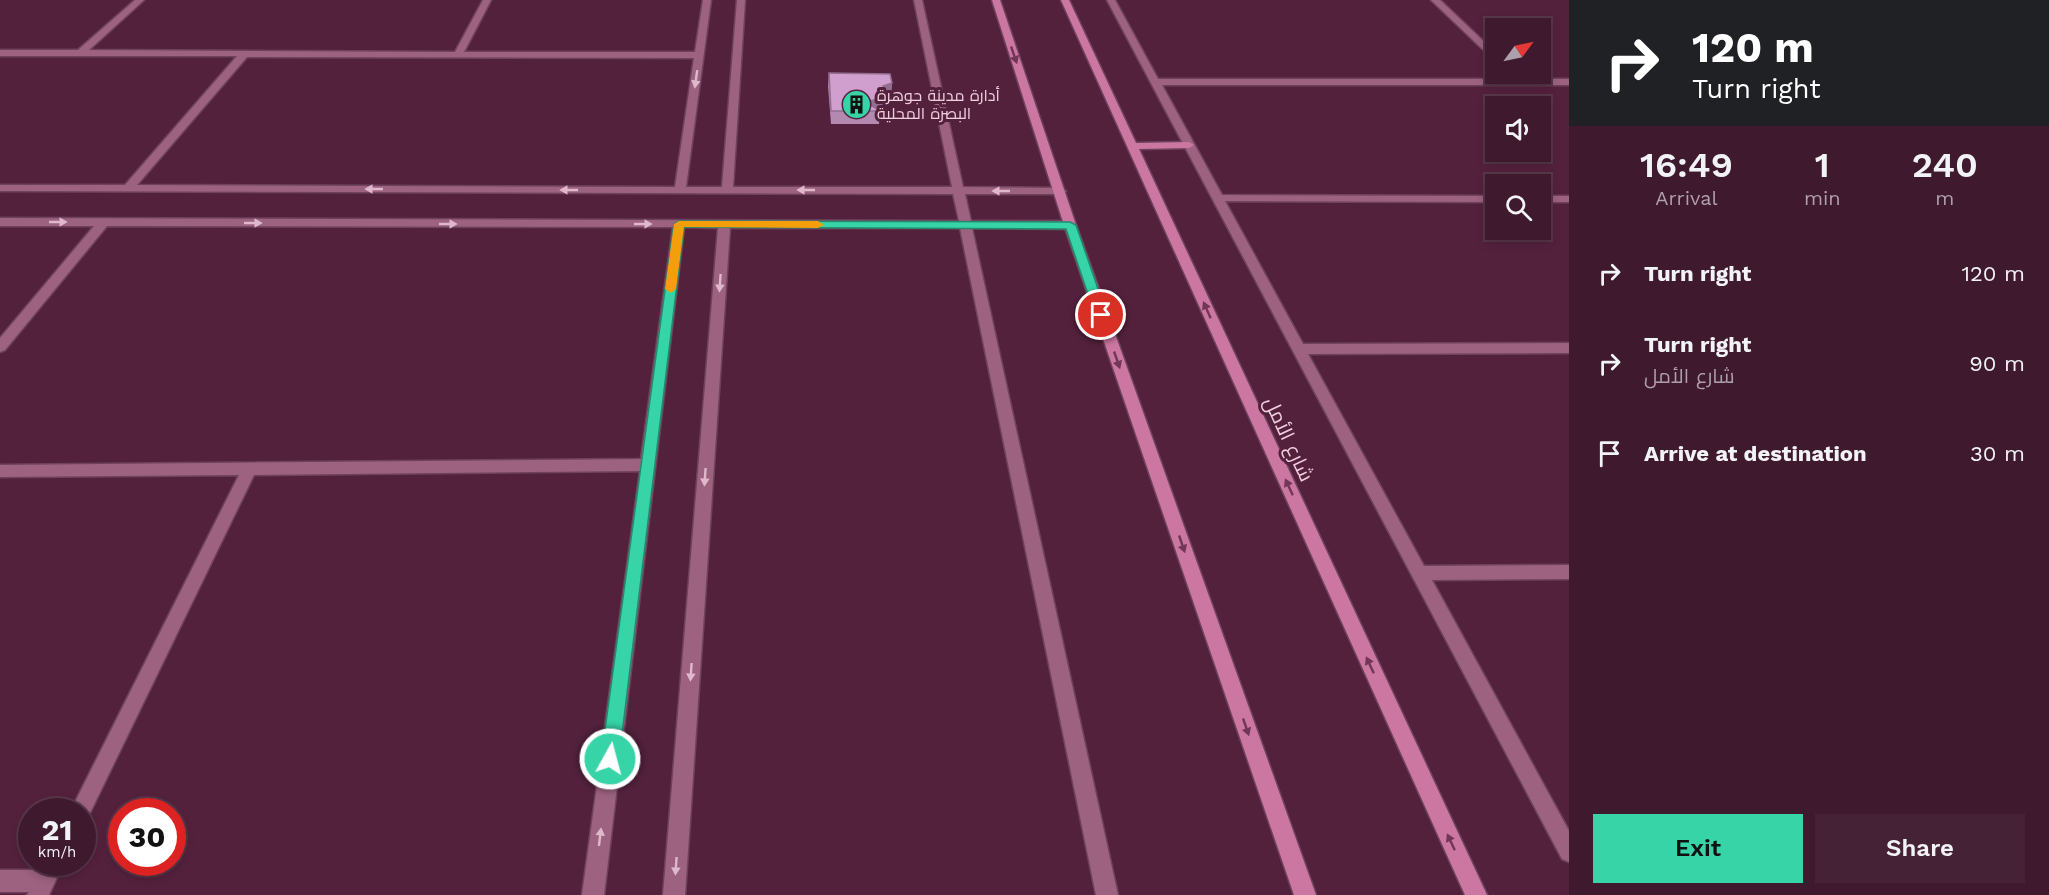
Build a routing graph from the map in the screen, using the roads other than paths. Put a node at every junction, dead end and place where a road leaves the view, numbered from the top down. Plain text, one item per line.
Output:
1 (140, 0) edge
2 (487, 0) edge
3 (707, 0) edge
4 (741, 0) edge
5 (918, 0) edge
6 (996, 0) edge
7 (1065, 0) edge
8 (1111, 0) edge
9 (1435, 0) edge
10 (1485, 48) edge
11 (0, 53) edge
12 (81, 54) junction
13 (244, 54) junction
14 (458, 55) junction
15 (699, 55) junction
16 (1155, 81) junction
17 (1485, 82) edge
18 (1551, 82) edge
19 (1569, 82) edge
20 (1132, 146) junction
21 (1189, 146) junction
22 (0, 188) edge
23 (128, 189) junction
24 (680, 190) junction
25 (726, 190) junction
26 (958, 190) junction
27 (1060, 191) junction
28 (1217, 198) junction
29 (1485, 199) edge
30 (1551, 199) edge
31 (1569, 199) edge
32 (0, 222) edge
33 (103, 223) junction
34 (679, 224) junction
35 (724, 224) junction
36 (966, 225) junction
37 (1070, 225) junction
38 (0, 347) edge
39 (1569, 348) edge
40 (1299, 349) junction
41 (648, 465) junction
42 (250, 468) junction
43 (0, 471) edge
44 (1569, 572) edge
45 (1418, 573) junction
46 (87, 798) edge
47 (1569, 852) edge
48 (46, 879) edge
49 (0, 881) edge
50 (593, 895) edge
51 (674, 895) edge
52 (1107, 895) edge
53 (1305, 895) edge
54 (1476, 895) edge

1 - 12 street
2 - 14 street
3 - 15 street
4 - 25 street
5 - 26 street
6 -> 27 main road
7 - 20 main road, شارع الأمل
8 - 16 street
9 - 10 street
11 - 12 street
12 - 13 street
13 - 14 street
13 - 23 street
14 - 15 street
15 -> 24 street
16 - 17 street
16 - 21 street
18 - 19 street
20 - 21 main road
54 -> 20 main road, شارع الأمل
21 - 28 street
22 - 23 street
24 -> 23 street
24 - 25 street
26 -> 25 street
27 -> 26 street
26 - 36 street
27 - 37 main road
28 - 29 street
28 - 40 street
30 - 31 street
32 -> 33 street
33 -> 34 street
33 - 38 street
34 - 35 street
34 - 41 street
35 - 36 street
35 -> 51 street
36 - 37 street
36 - 52 street
37 -> 53 main road
39 - 40 street
40 - 45 street
41 - 42 street
50 -> 41 street
42 - 43 street
42 - 46 street
44 - 45 street
45 - 47 street
48 - 49 street

